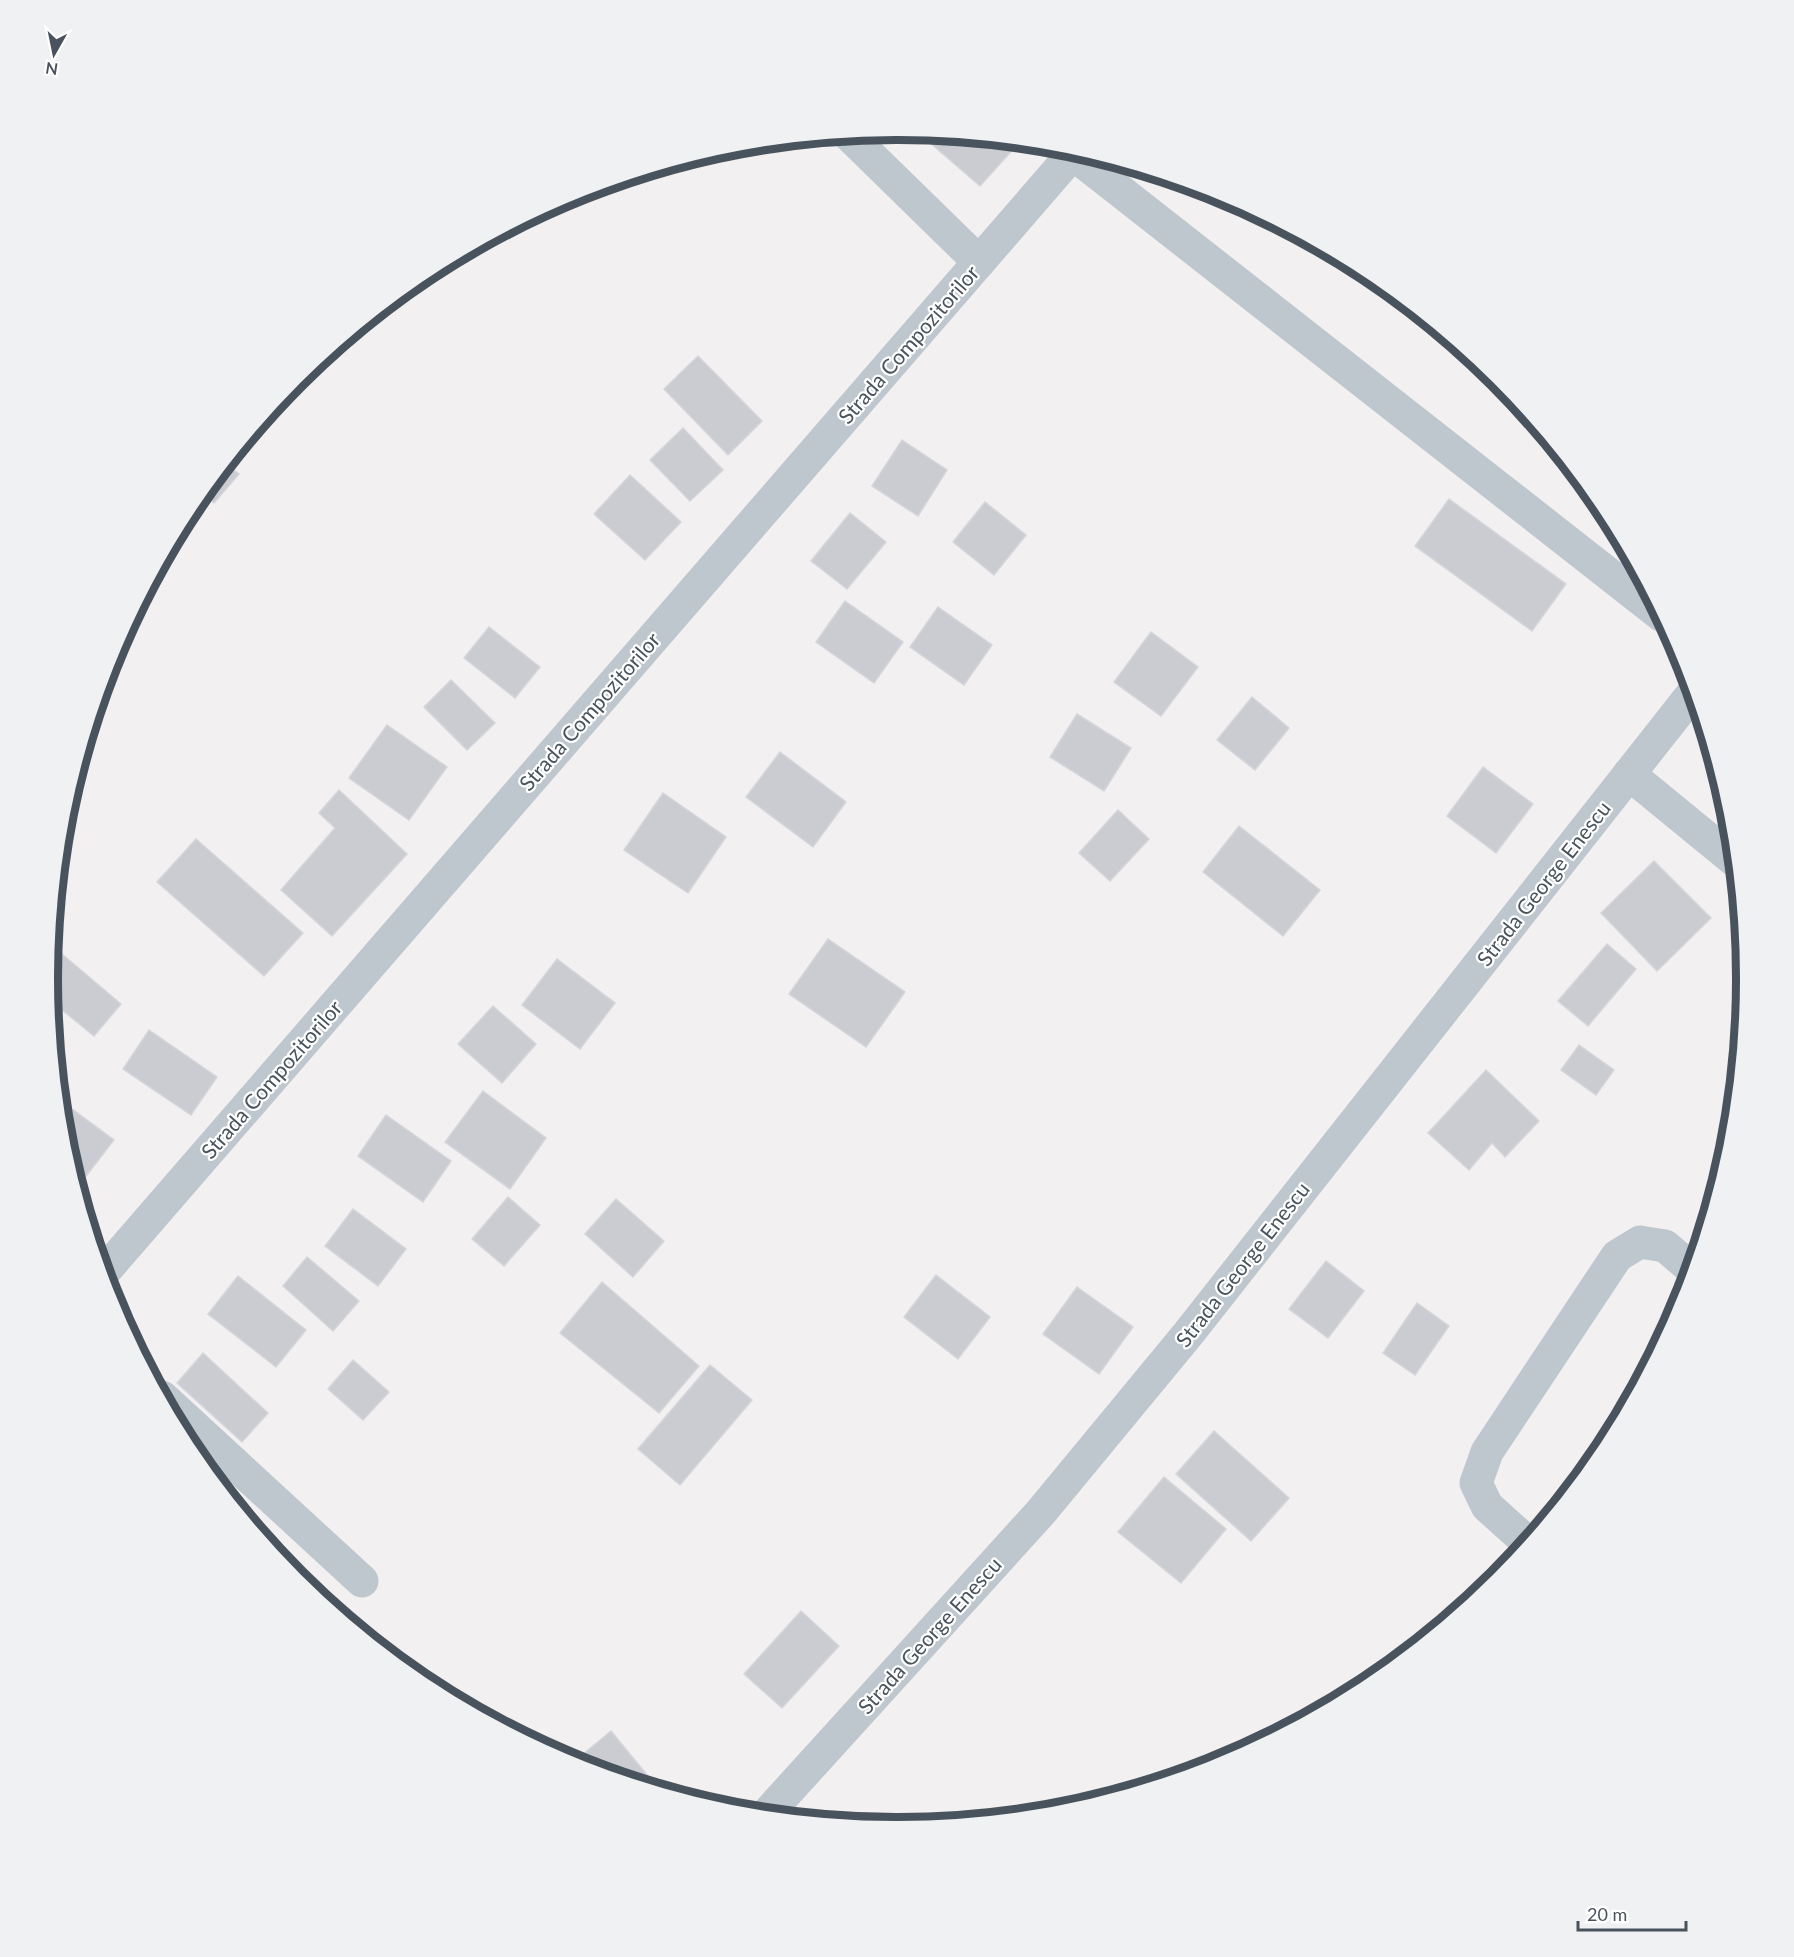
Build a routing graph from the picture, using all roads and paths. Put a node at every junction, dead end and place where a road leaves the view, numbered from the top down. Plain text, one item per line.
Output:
1 (856, 142) edge
2 (1070, 158) edge
3 (1089, 163) edge
4 (978, 262) junction
5 (1647, 604) edge
6 (1688, 700) edge
7 (1629, 774) junction
8 (1725, 853) edge
9 (1685, 1263) edge
10 (110, 1265) edge
11 (182, 1415) edge
12 (1521, 1537) edge
13 (362, 1581) dead end
14 (773, 1808) edge

1 - 4 street
2 - 4 street, Strada Compozitorilor
3 - 5 street
4 - 10 street, Strada Compozitorilor
6 - 7 street, Strada George Enescu
7 - 8 street
7 - 14 street, Strada George Enescu
9 - 12 street
11 - 13 street

